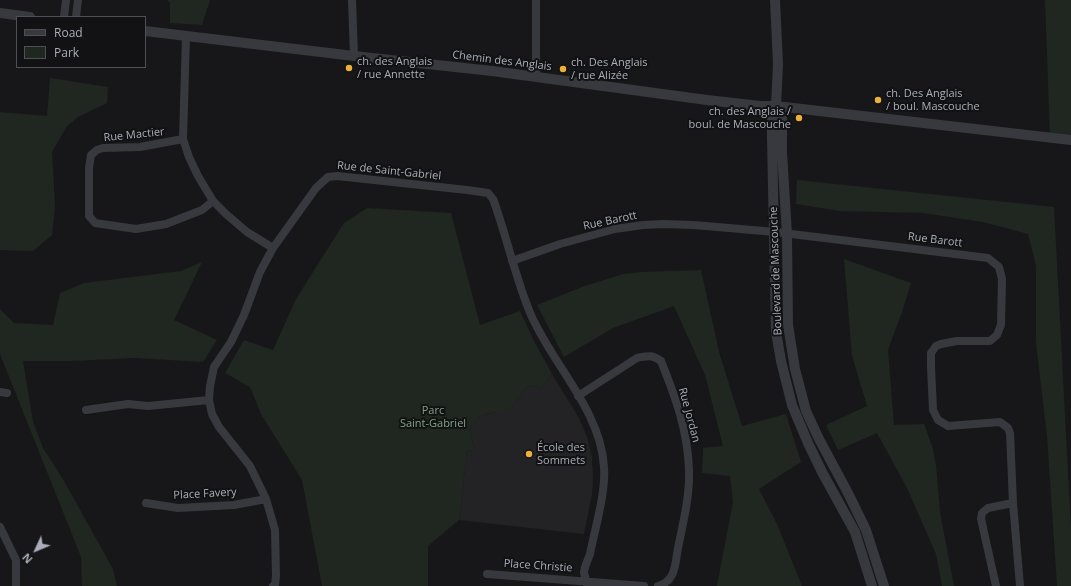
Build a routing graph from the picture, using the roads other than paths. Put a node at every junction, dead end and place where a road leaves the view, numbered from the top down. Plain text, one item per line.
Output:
1 (66, 0) edge
2 (78, 0) edge
3 (352, 0) edge
4 (536, 0) edge
5 (775, 0) edge
6 (0, 13) edge
7 (22, 16) edge
8 (64, 16) edge
9 (76, 16) edge
10 (146, 31) edge
11 (186, 36) junction
12 (354, 56) junction
13 (536, 77) junction
14 (776, 106) junction
15 (184, 139) junction
16 (1071, 140) edge
17 (213, 201) junction
18 (775, 232) junction
19 (787, 234) junction
20 (273, 248) junction
21 (512, 261) junction
22 (578, 396) junction
23 (209, 400) junction
24 (86, 410) dead end
25 (266, 499) junction
26 (146, 503) dead end
27 (1013, 504) junction
28 (0, 527) edge
29 (487, 574) dead end
30 (587, 584) edge
31 (16, 586) edge
32 (273, 586) edge
33 (644, 586) edge
34 (658, 586) edge
35 (872, 586) edge
36 (884, 586) edge
37 (996, 586) edge
38 (1020, 586) edge

1 - 8 street
2 - 9 street
3 - 12 street
4 - 13 street
5 - 14 street, Boulevard de Mascouche
6 - 7 street
10 - 11 street, Chemin des Anglais
11 - 12 street, Chemin des Anglais
11 - 15 street
12 - 13 street, Chemin des Anglais
13 - 14 street, Chemin des Anglais
14 - 16 street, Chemin des Anglais
14 - 18 street, Boulevard de Mascouche
14 - 19 street, Boulevard de Mascouche
15 - 17 street
15 - 17 street, Rue Mactier
17 - 20 street
18 - 19 street, Rue Barott
18 - 21 street, Rue Barott
18 - 35 street, Boulevard de Mascouche
19 - 27 street, Rue Barott
19 - 36 street, Boulevard de Mascouche
20 - 21 street, Rue de Saint-Gabriel
20 - 23 street, Rue de Saint-Gabriel
21 - 22 street, Rue de Saint-Gabriel
22 - 30 street, Rue de Saint-Gabriel
22 - 34 street, Rue Jordan
23 - 24 street
23 - 25 street, Rue de Saint-Gabriel
25 - 26 street, Place Favery
25 - 32 street, Rue de Saint-Gabriel
27 - 37 street
27 - 38 street, Rue Barott
28 - 31 street
29 - 30 street, Place Christie
30 - 33 street

